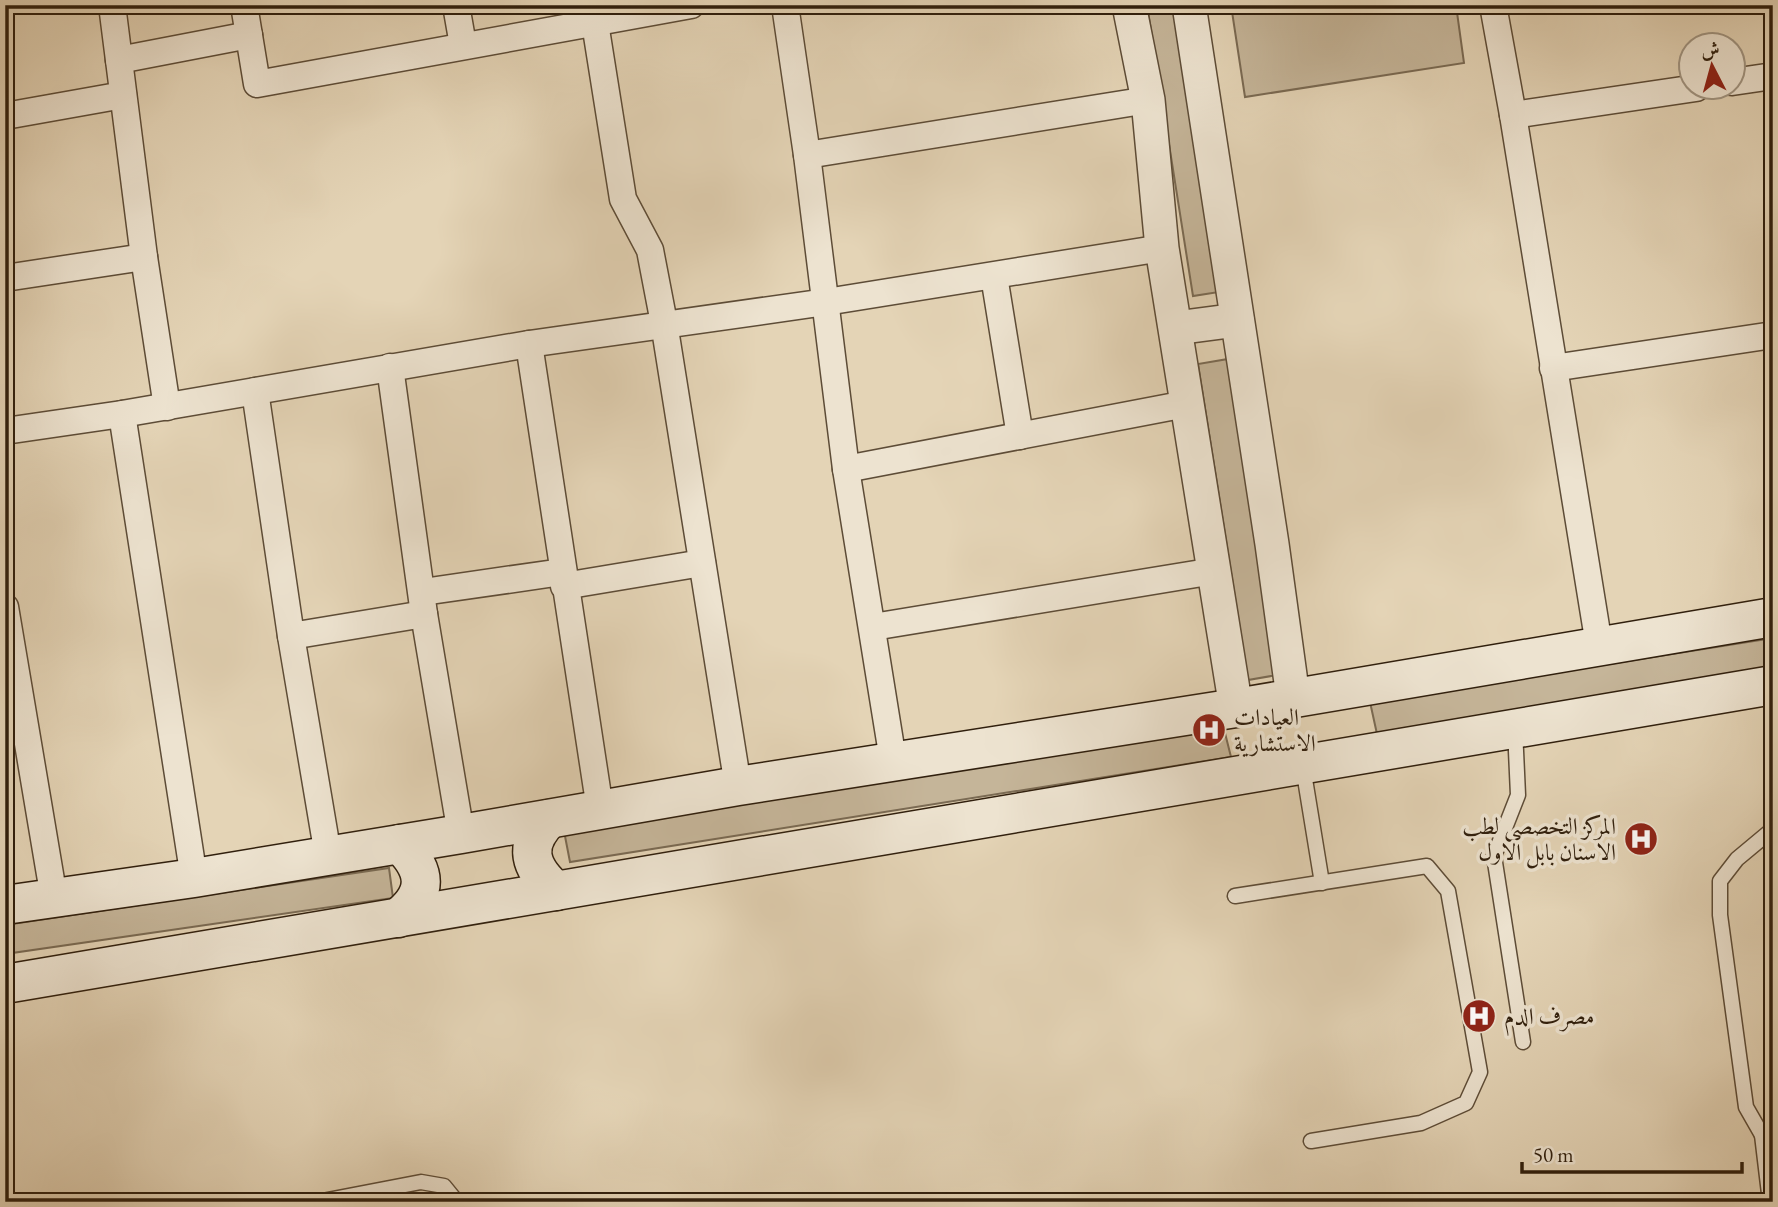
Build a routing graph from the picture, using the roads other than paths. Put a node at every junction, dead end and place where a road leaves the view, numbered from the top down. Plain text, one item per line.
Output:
1 (112, 5) edge
2 (244, 5) edge
3 (456, 5) edge
4 (691, 5) edge
5 (785, 5) edge
6 (1129, 5) edge
7 (1189, 5) edge
8 (1493, 5) edge
9 (623, 11) edge
10 (595, 23) junction
11 (249, 36) junction
12 (463, 45) junction
13 (119, 60) junction
14 (1773, 76) edge
15 (1746, 80) edge
16 (1676, 91) edge
17 (123, 95) junction
18 (1148, 100) junction
19 (1513, 115) junction
20 (5, 116) edge
21 (807, 155) junction
22 (1163, 248) junction
23 (144, 257) junction
24 (994, 276) junction
25 (5, 278) edge
26 (826, 302) junction
27 (1237, 320) junction
28 (664, 323) junction
29 (1176, 328) junction
30 (1773, 335) edge
31 (529, 344) junction
32 (390, 367) junction
33 (1553, 368) junction
34 (256, 391) junction
35 (1186, 404) junction
36 (167, 407) junction
37 (122, 414) junction
38 (5, 431) edge
39 (1020, 436) junction
40 (846, 469) junction
41 (702, 563) junction
42 (1214, 571) junction
43 (563, 579) junction
44 (424, 603) junction
45 (5, 607) edge
46 (1773, 617) edge
47 (873, 627) junction
48 (291, 636) junction
49 (1599, 645) junction
50 (1773, 685) edge
51 (1293, 697) junction
52 (1236, 708) junction
53 (1515, 729) junction
54 (893, 760) junction
55 (1303, 765) junction
56 (738, 786) junction
57 (600, 810) junction
58 (549, 819) junction
59 (1773, 829) edge
60 (461, 834) junction
61 (400, 844) junction
62 (328, 855) junction
63 (194, 878) junction
64 (1322, 883) junction
65 (556, 891) junction
66 (1235, 896) dead end
67 (54, 898) junction
68 (5, 905) edge
69 (398, 918) junction
70 (5, 984) edge
71 (1523, 1042) dead end
72 (1767, 1138) edge
73 (1311, 1141) dead end
74 (317, 1202) edge
75 (457, 1202) edge
76 (1770, 1202) edge

1 - 13 street
2 - 11 street
3 - 12 street
4 - 9 street
5 - 21 street
6 - 18 street
7 - 27 street
8 - 19 street
9 - 10 street
10 - 12 street
10 - 28 street
11 - 12 street
11 - 13 street
13 - 17 street
14 - 15 street
16 - 19 street
17 - 20 street
17 - 23 street
18 - 21 street
18 - 22 street
19 - 33 street
21 - 26 street
22 - 24 street
22 - 29 street
23 - 25 street
23 - 36 street
24 - 26 street
24 - 39 street
26 - 28 street
26 - 40 street
27 - 29 street
27 - 51 street
28 - 31 street
28 - 41 street
29 - 35 street
30 - 33 street
31 - 32 street
31 - 43 street
32 - 34 street
32 - 44 street
33 - 49 street
34 - 36 street
34 - 48 street
35 - 39 street
35 - 42 street
36 - 37 street
37 - 38 street
37 - 63 street
39 - 40 street
40 - 47 street
41 - 43 street
41 - 56 street
42 - 47 street
42 - 52 street
43 - 44 street
43 - 57 street
44 - 48 street
44 - 60 street
45 - 67 street
46 - 49 main road
47 - 54 street
48 - 62 street
49 - 51 main road
50 - 53 main road
51 - 52 main road
52 - 54 main road
53 - 55 main road
53 - 71 lane
54 - 56 main road
55 - 64 lane
55 - 65 main road
56 - 57 main road
57 - 58 main road
58 - 60 main road
58 - 65 main road
59 - 72 lane
60 - 61 main road
61 - 62 main road
61 - 69 main road
62 - 63 main road
63 - 67 main road
64 - 66 lane
64 - 73 lane
65 - 69 main road
67 - 68 main road
69 - 70 main road
72 - 76 lane
74 - 75 lane

